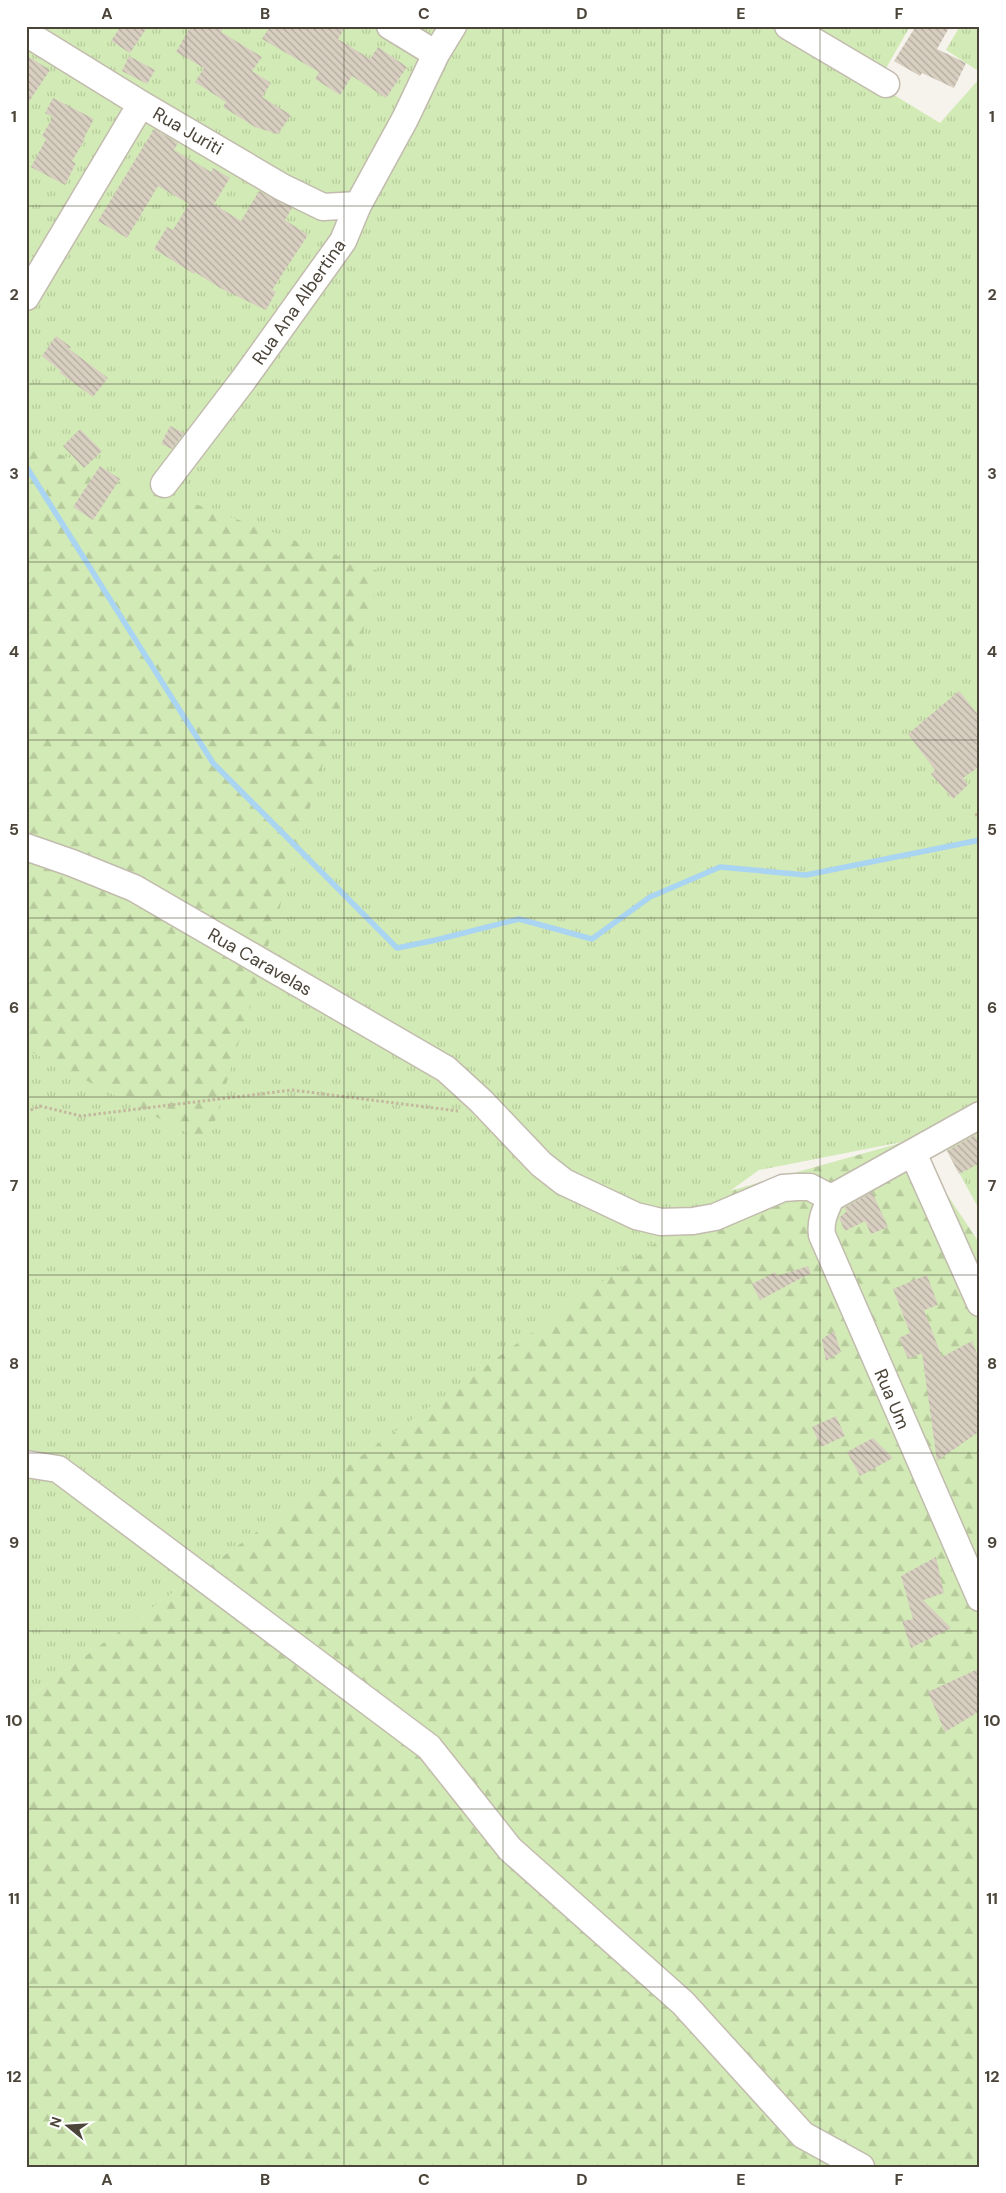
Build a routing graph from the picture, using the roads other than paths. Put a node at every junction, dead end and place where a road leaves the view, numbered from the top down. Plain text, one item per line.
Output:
1 (390, 26) edge
2 (453, 26) edge
3 (788, 26) edge
4 (26, 33) edge
5 (436, 54) junction
6 (886, 84) dead end
7 (141, 104) junction
8 (358, 205) junction
9 (26, 297) edge
10 (164, 484) dead end
11 (26, 847) edge
12 (980, 1115) edge
13 (913, 1153) junction
14 (831, 1198) junction
15 (980, 1303) edge
16 (26, 1464) edge
17 (980, 1598) edge
18 (861, 2167) edge

1 - 5 street
2 - 5 street, Rua Ana Albertina
3 - 6 street
4 - 7 street, Rua Juriti
5 - 8 street, Rua Ana Albertina
7 - 8 street, Rua Juriti
7 - 9 street
8 - 10 street, Rua Ana Albertina
11 - 14 street, Rua Caravelas
12 - 13 street
13 - 14 street
13 - 15 street
14 - 17 street, Rua Um
16 - 18 street

